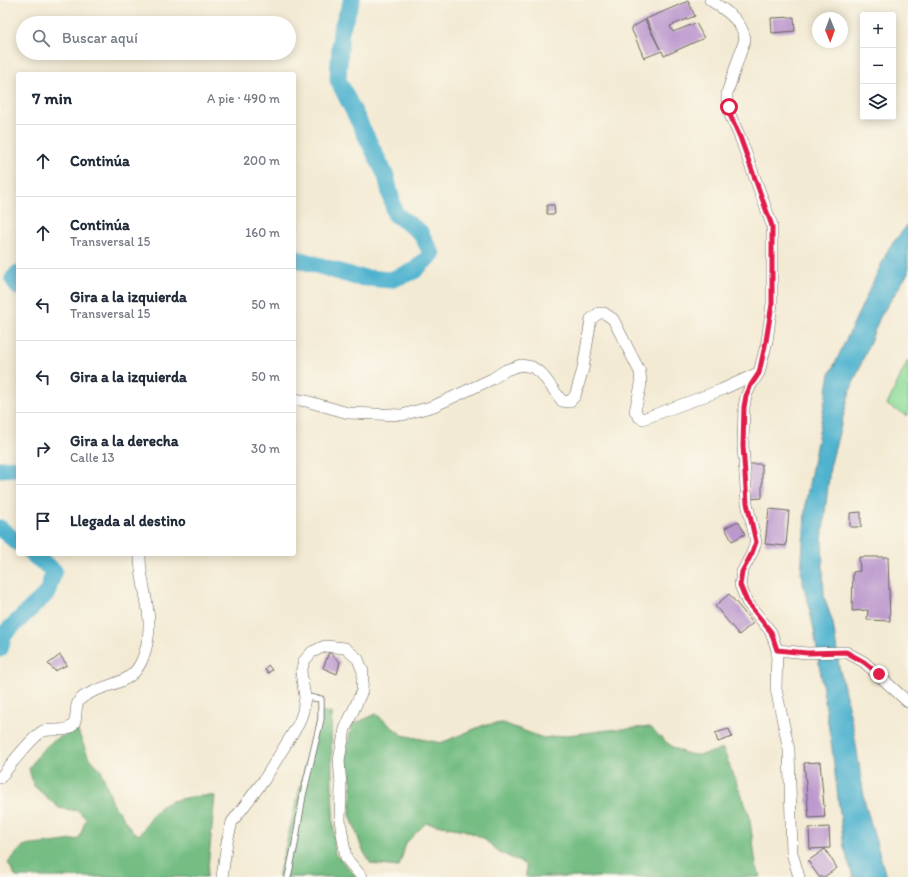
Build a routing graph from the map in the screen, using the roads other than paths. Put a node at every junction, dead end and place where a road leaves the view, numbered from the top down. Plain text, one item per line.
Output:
1 (710, 0) edge
2 (759, 373) junction
3 (296, 399) edge
4 (140, 556) edge
5 (777, 650) junction
6 (305, 698) junction
7 (908, 702) edge
8 (0, 778) edge
9 (222, 877) edge
10 (288, 877) edge
11 (362, 877) edge
12 (799, 877) edge

1 - 2 street
2 - 3 street
2 - 5 street
4 - 8 street
5 - 7 street
5 - 12 street
6 - 9 street
6 - 10 lane
6 - 11 street

